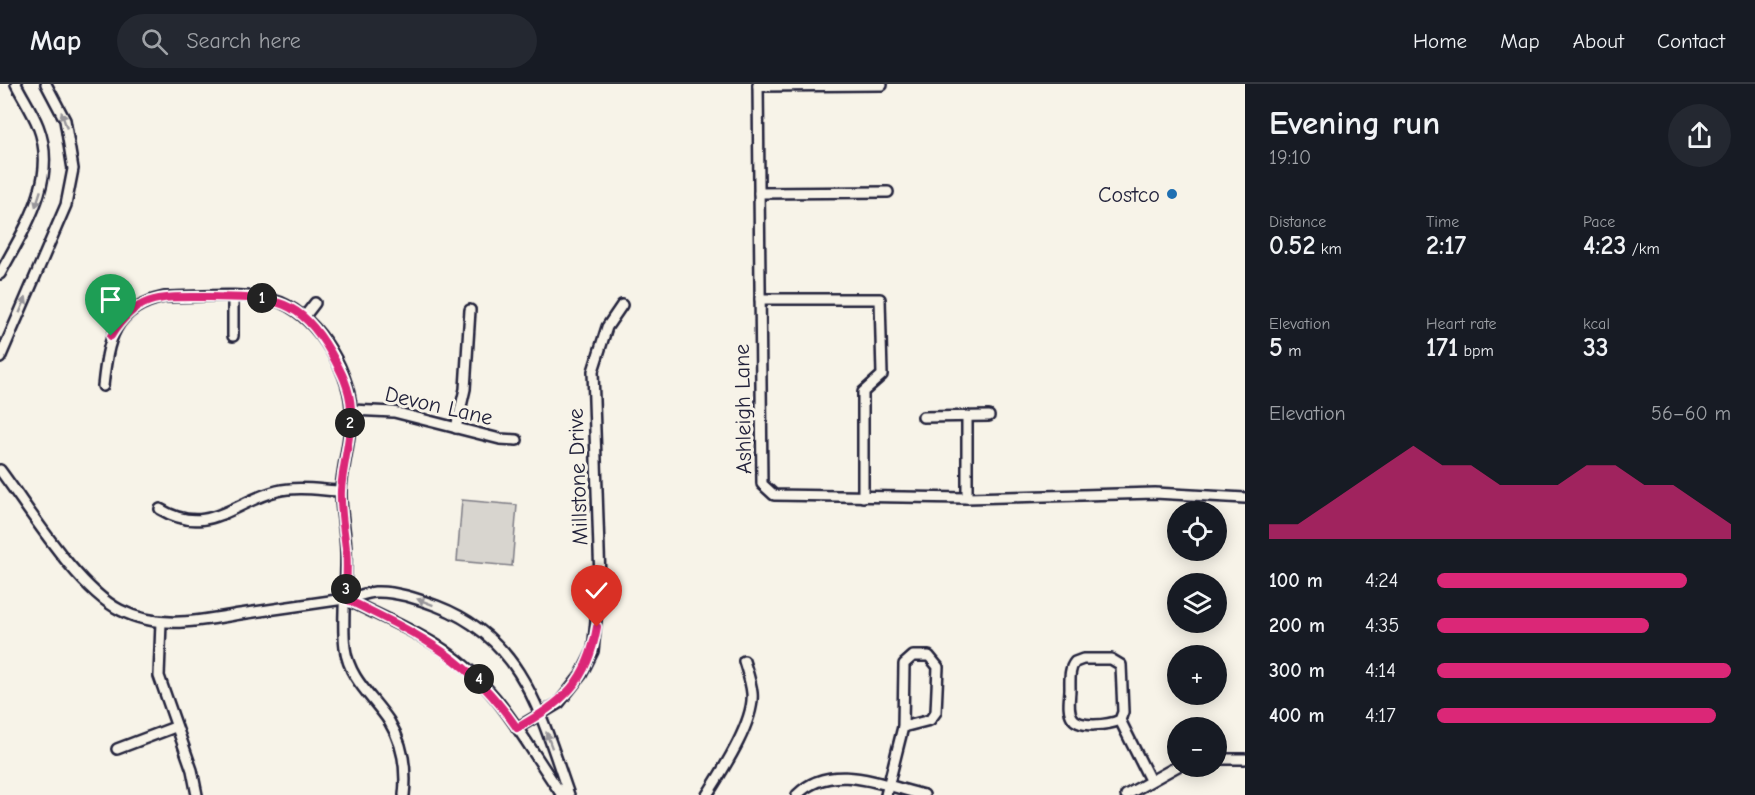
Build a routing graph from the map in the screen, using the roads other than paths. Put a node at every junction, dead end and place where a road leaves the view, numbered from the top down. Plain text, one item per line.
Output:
1 (16, 84) edge
2 (46, 84) edge
3 (758, 85) edge
4 (882, 85) edge
5 (888, 192) dead end
6 (759, 193) junction
7 (0, 274) edge
8 (233, 297) junction
9 (760, 299) junction
10 (315, 303) dead end
11 (622, 305) dead end
12 (470, 310) dead end
13 (305, 316) junction
14 (233, 336) dead end
15 (0, 358) edge
16 (103, 386) dead end
17 (351, 410) junction
18 (967, 416) junction
19 (989, 416) dead end
20 (923, 417) dead end
21 (456, 428) junction
22 (517, 440) dead end
23 (0, 470) edge
24 (341, 491) junction
25 (863, 497) junction
26 (967, 498) junction
27 (1245, 498) edge
28 (160, 509) dead end
29 (346, 599) junction
30 (161, 622) junction
31 (744, 661) dead end
32 (540, 715) junction
33 (1120, 720) junction
34 (175, 727) junction
35 (903, 727) junction
36 (517, 728) junction
37 (117, 749) dead end
38 (1227, 759) edge
39 (1245, 759) edge
40 (1167, 772) edge
41 (1150, 780) junction
42 (887, 790) edge
43 (197, 795) edge
44 (404, 795) edge
45 (562, 795) edge
46 (569, 795) edge
47 (707, 795) edge
48 (797, 795) edge
49 (924, 795) edge
50 (1126, 795) edge

1 -> 7 street
15 -> 2 street
3 - 4 street, Ashleigh Lane
3 - 6 street, Ashleigh Lane
5 - 6 street
6 - 9 street, Ashleigh Lane
8 - 13 street
8 - 14 street
8 - 16 street
9 - 25 street, Ashleigh Lane
9 - 25 street
10 - 13 street
11 - 32 street, Millstone Drive
12 - 21 street
13 - 17 street
17 - 21 street, Devon Lane
17 - 24 street
18 - 19 street
18 - 20 street
18 - 26 street
21 - 22 street, Devon Lane
23 - 30 street
24 - 28 street
24 - 29 street
25 - 26 street, Ashleigh Lane
26 - 27 street, Ashleigh Lane
29 - 30 street
32 -> 29 street
29 - 36 street
29 - 44 street
30 - 34 street
31 - 47 street
32 - 36 street, Millstone Drive
46 -> 32 street
33 - 33 street
33 - 41 street
34 - 37 street
34 - 43 street
35 - 35 street
35 - 42 street
36 - 45 street
38 - 39 street
40 - 41 street
41 - 50 street
42 - 48 street
42 - 49 street

